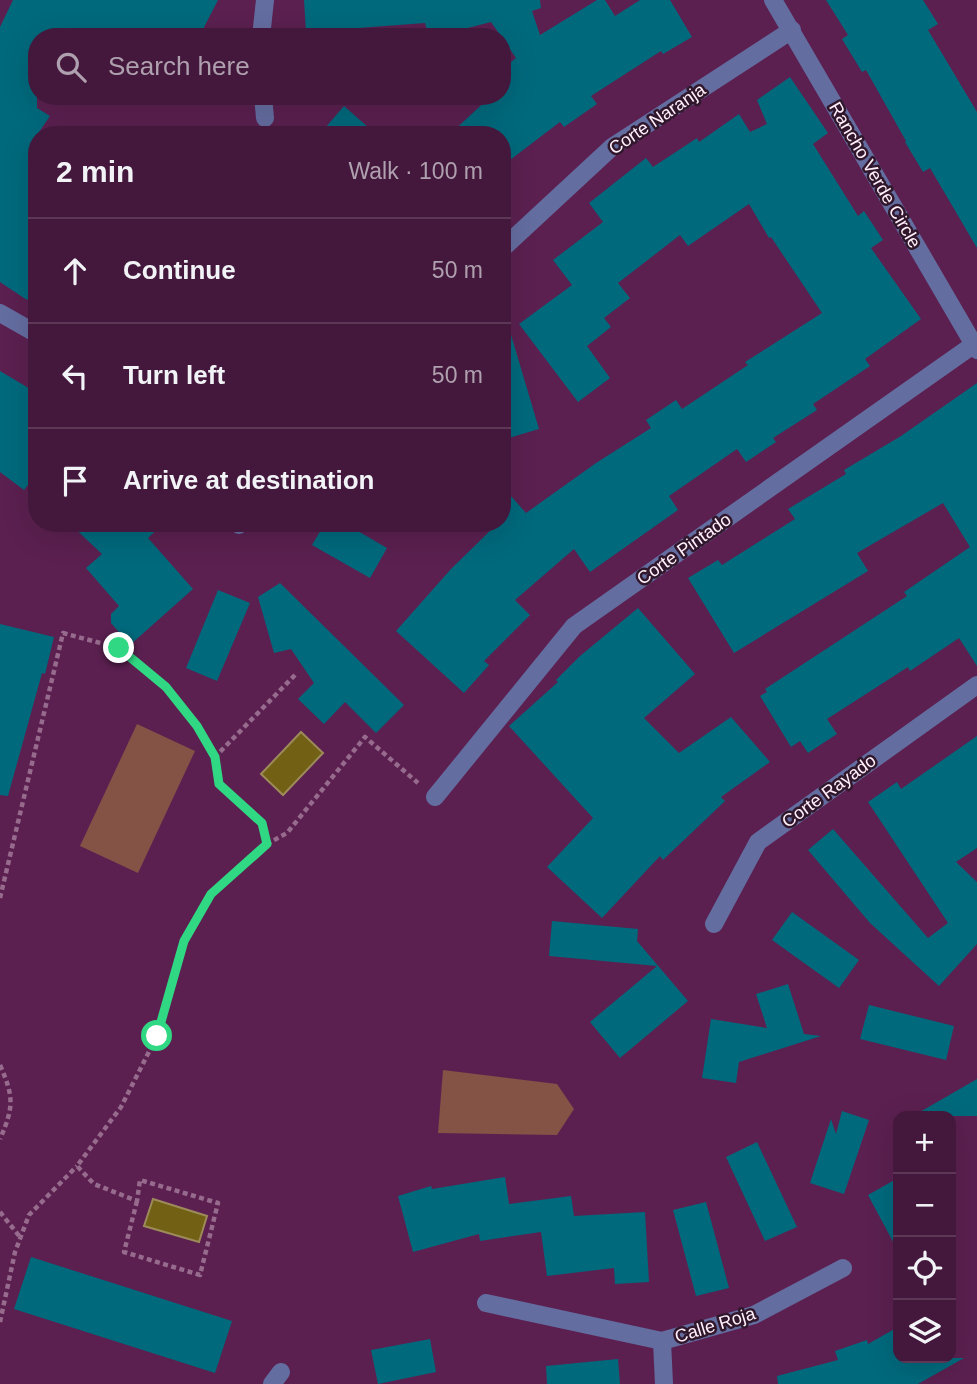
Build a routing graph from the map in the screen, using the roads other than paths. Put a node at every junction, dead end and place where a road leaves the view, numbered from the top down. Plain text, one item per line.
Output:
1 (265, 0) edge
2 (773, 0) edge
3 (262, 28) edge
4 (792, 30) junction
5 (264, 105) edge
6 (265, 118) dead end
7 (511, 241) edge
8 (0, 313) edge
9 (28, 329) edge
10 (975, 347) edge
11 (977, 685) edge
12 (435, 797) road end
13 (714, 924) dead end
14 (843, 1268) dead end
15 (486, 1303) dead end
16 (662, 1341) junction
17 (664, 1384) edge

1 - 3 street
2 - 4 street, Rancho Verde Circle
4 - 7 street, Corte Naranja
4 - 10 street, Rancho Verde Circle
5 - 6 street
8 - 9 street
10 - 12 street, Corte Pintado
11 - 13 street, Corte Rayado
14 - 16 street, Calle Roja
15 - 16 street
16 - 17 street, Calle Roja

